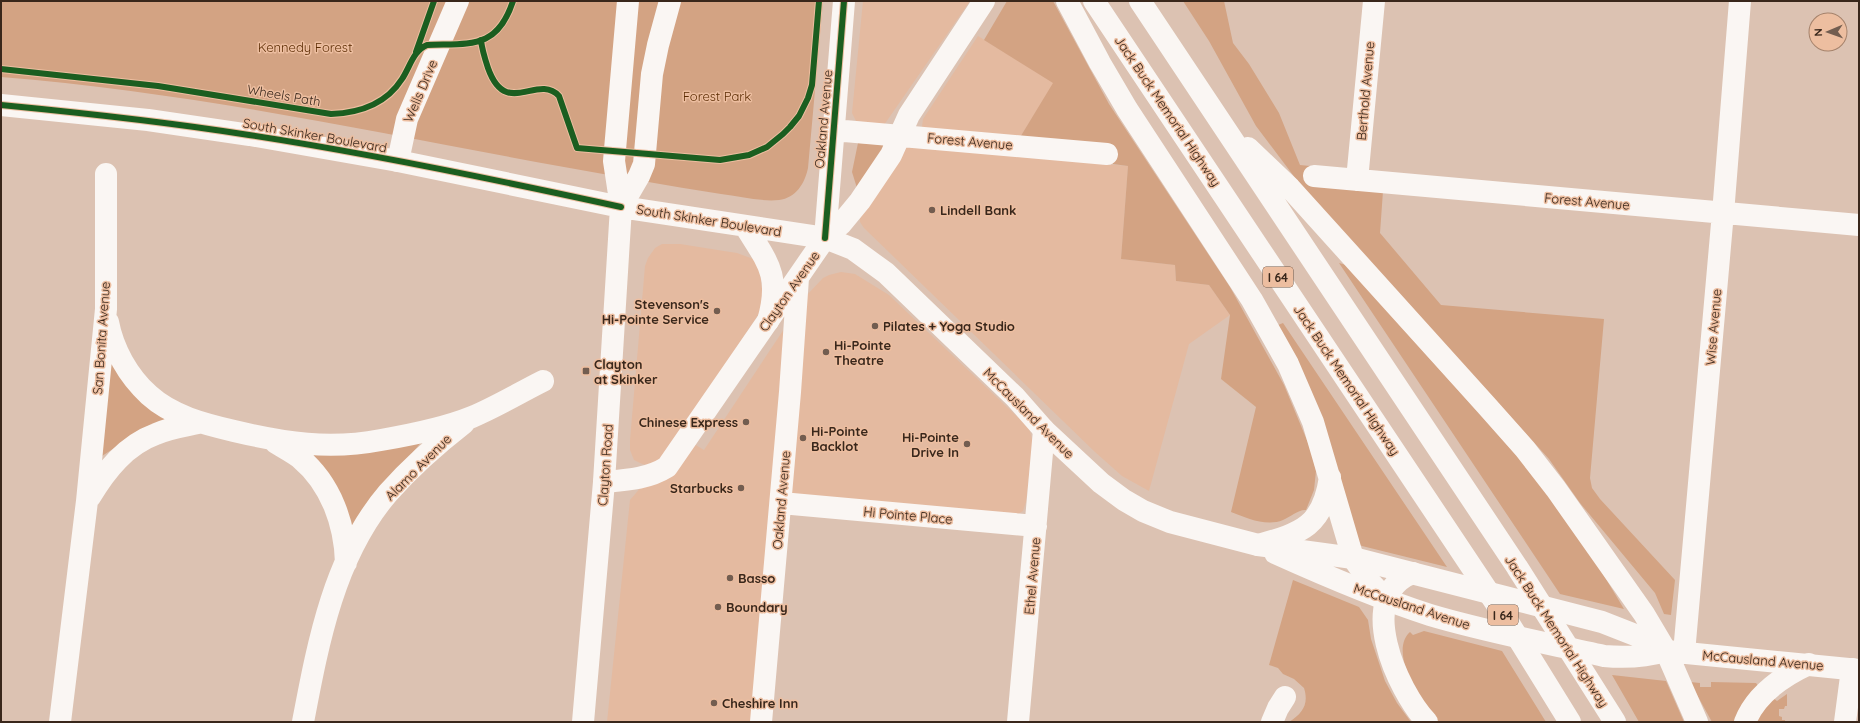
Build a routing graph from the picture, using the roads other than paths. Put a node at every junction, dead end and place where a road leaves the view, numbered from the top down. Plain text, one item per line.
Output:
1 (458, 1) edge
2 (628, 1) edge
3 (670, 1) edge
4 (844, 1) edge
5 (984, 1) edge
6 (1068, 1) edge
7 (1094, 1) edge
8 (1140, 1) edge
9 (1374, 1) edge
10 (1740, 1) edge
11 (1, 105) edge
12 (1223, 126) junction
13 (833, 130) junction
14 (899, 135) junction
15 (1107, 154) dead end
16 (398, 161) junction
17 (106, 174) dead end
18 (1314, 176) dead end
19 (1357, 180) junction
20 (621, 207) junction
21 (1723, 213) junction
22 (1859, 225) edge
23 (745, 226) junction
24 (825, 238) junction
25 (798, 278) junction
26 (106, 309) junction
27 (768, 321) junction
28 (543, 382) dead end
29 (471, 417) junction
30 (198, 423) junction
31 (1044, 430) junction
32 (272, 440) junction
33 (1330, 476) junction
34 (604, 482) junction
35 (88, 501) junction
36 (781, 503) junction
37 (1036, 526) junction
38 (1258, 545) junction
39 (1353, 558) junction
40 (346, 563) junction
41 (1413, 573) junction
42 (1386, 600) junction
43 (1675, 652) junction
44 (1809, 664) junction
45 (1855, 669) edge
46 (1284, 698) dead end
47 (60, 722) edge
48 (304, 722) edge
49 (583, 722) edge
50 (761, 722) edge
51 (1018, 722) edge
52 (1272, 722) edge
53 (1427, 722) edge
54 (1570, 722) edge
55 (1615, 722) edge
56 (1697, 722) edge
57 (1745, 722) edge
58 (1845, 722) edge

1 - 16 main road, Wells Drive
2 - 20 main road
3 - 20 main road
4 - 13 main road, Oakland Avenue
5 - 14 main road, Clayton Avenue
6 - 33 main road
7 - 54 main road, Jack Buck Memorial Highway / I 64
8 - 12 main road, Jack Buck Memorial Highway
9 - 19 main road, Berthold Avenue
10 - 21 main road, Wise Avenue
11 - 16 main road, South Skinker Boulevard
12 - 43 main road
12 - 55 main road, Jack Buck Memorial Highway
13 - 14 main road, Forest Avenue
13 - 24 main road, Oakland Avenue
14 - 15 main road, Forest Avenue
14 - 24 main road, Clayton Avenue
16 - 20 main road, South Skinker Boulevard
17 - 26 main road, San Bonita Avenue
18 - 19 main road, Forest Avenue
19 - 21 main road, Forest Avenue
20 - 23 main road, South Skinker Boulevard
20 - 34 main road, Clayton Road
21 - 22 main road, Forest Avenue
21 - 43 main road, Wise Avenue
23 - 24 main road, South Skinker Boulevard
23 - 27 main road
24 - 25 main road, Clayton Avenue
24 - 31 main road, McCausland Avenue
25 - 27 main road, Clayton Avenue
25 - 36 main road, Oakland Avenue
26 - 30 main road
26 - 35 main road, San Bonita Avenue
27 - 34 main road, Clayton Avenue
28 - 29 main road
29 - 32 main road
29 - 40 main road, Alamo Avenue
30 - 32 main road
30 - 35 main road, San Bonita Avenue
31 - 37 main road, Ethel Avenue
31 - 38 main road, McCausland Avenue
32 - 40 main road, Alamo Avenue
33 - 38 main road
33 - 39 main road
34 - 49 main road, Clayton Road
35 - 47 main road, San Bonita Avenue
36 - 37 main road, Hi Pointe Place
36 - 50 main road, Oakland Avenue
37 - 51 main road, Ethel Avenue
38 - 39 main road, McCausland Avenue
38 - 42 main road, McCausland Avenue
39 - 41 main road, McCausland Avenue
39 - 42 main road
40 - 48 main road, Alamo Avenue
41 - 42 main road
41 - 43 main road, McCausland Avenue
42 - 43 main road, McCausland Avenue
42 - 53 main road
43 - 44 main road, McCausland Avenue
43 - 56 main road
44 - 45 main road, McCausland Avenue
44 - 57 main road
45 - 58 main road
46 - 52 main road

